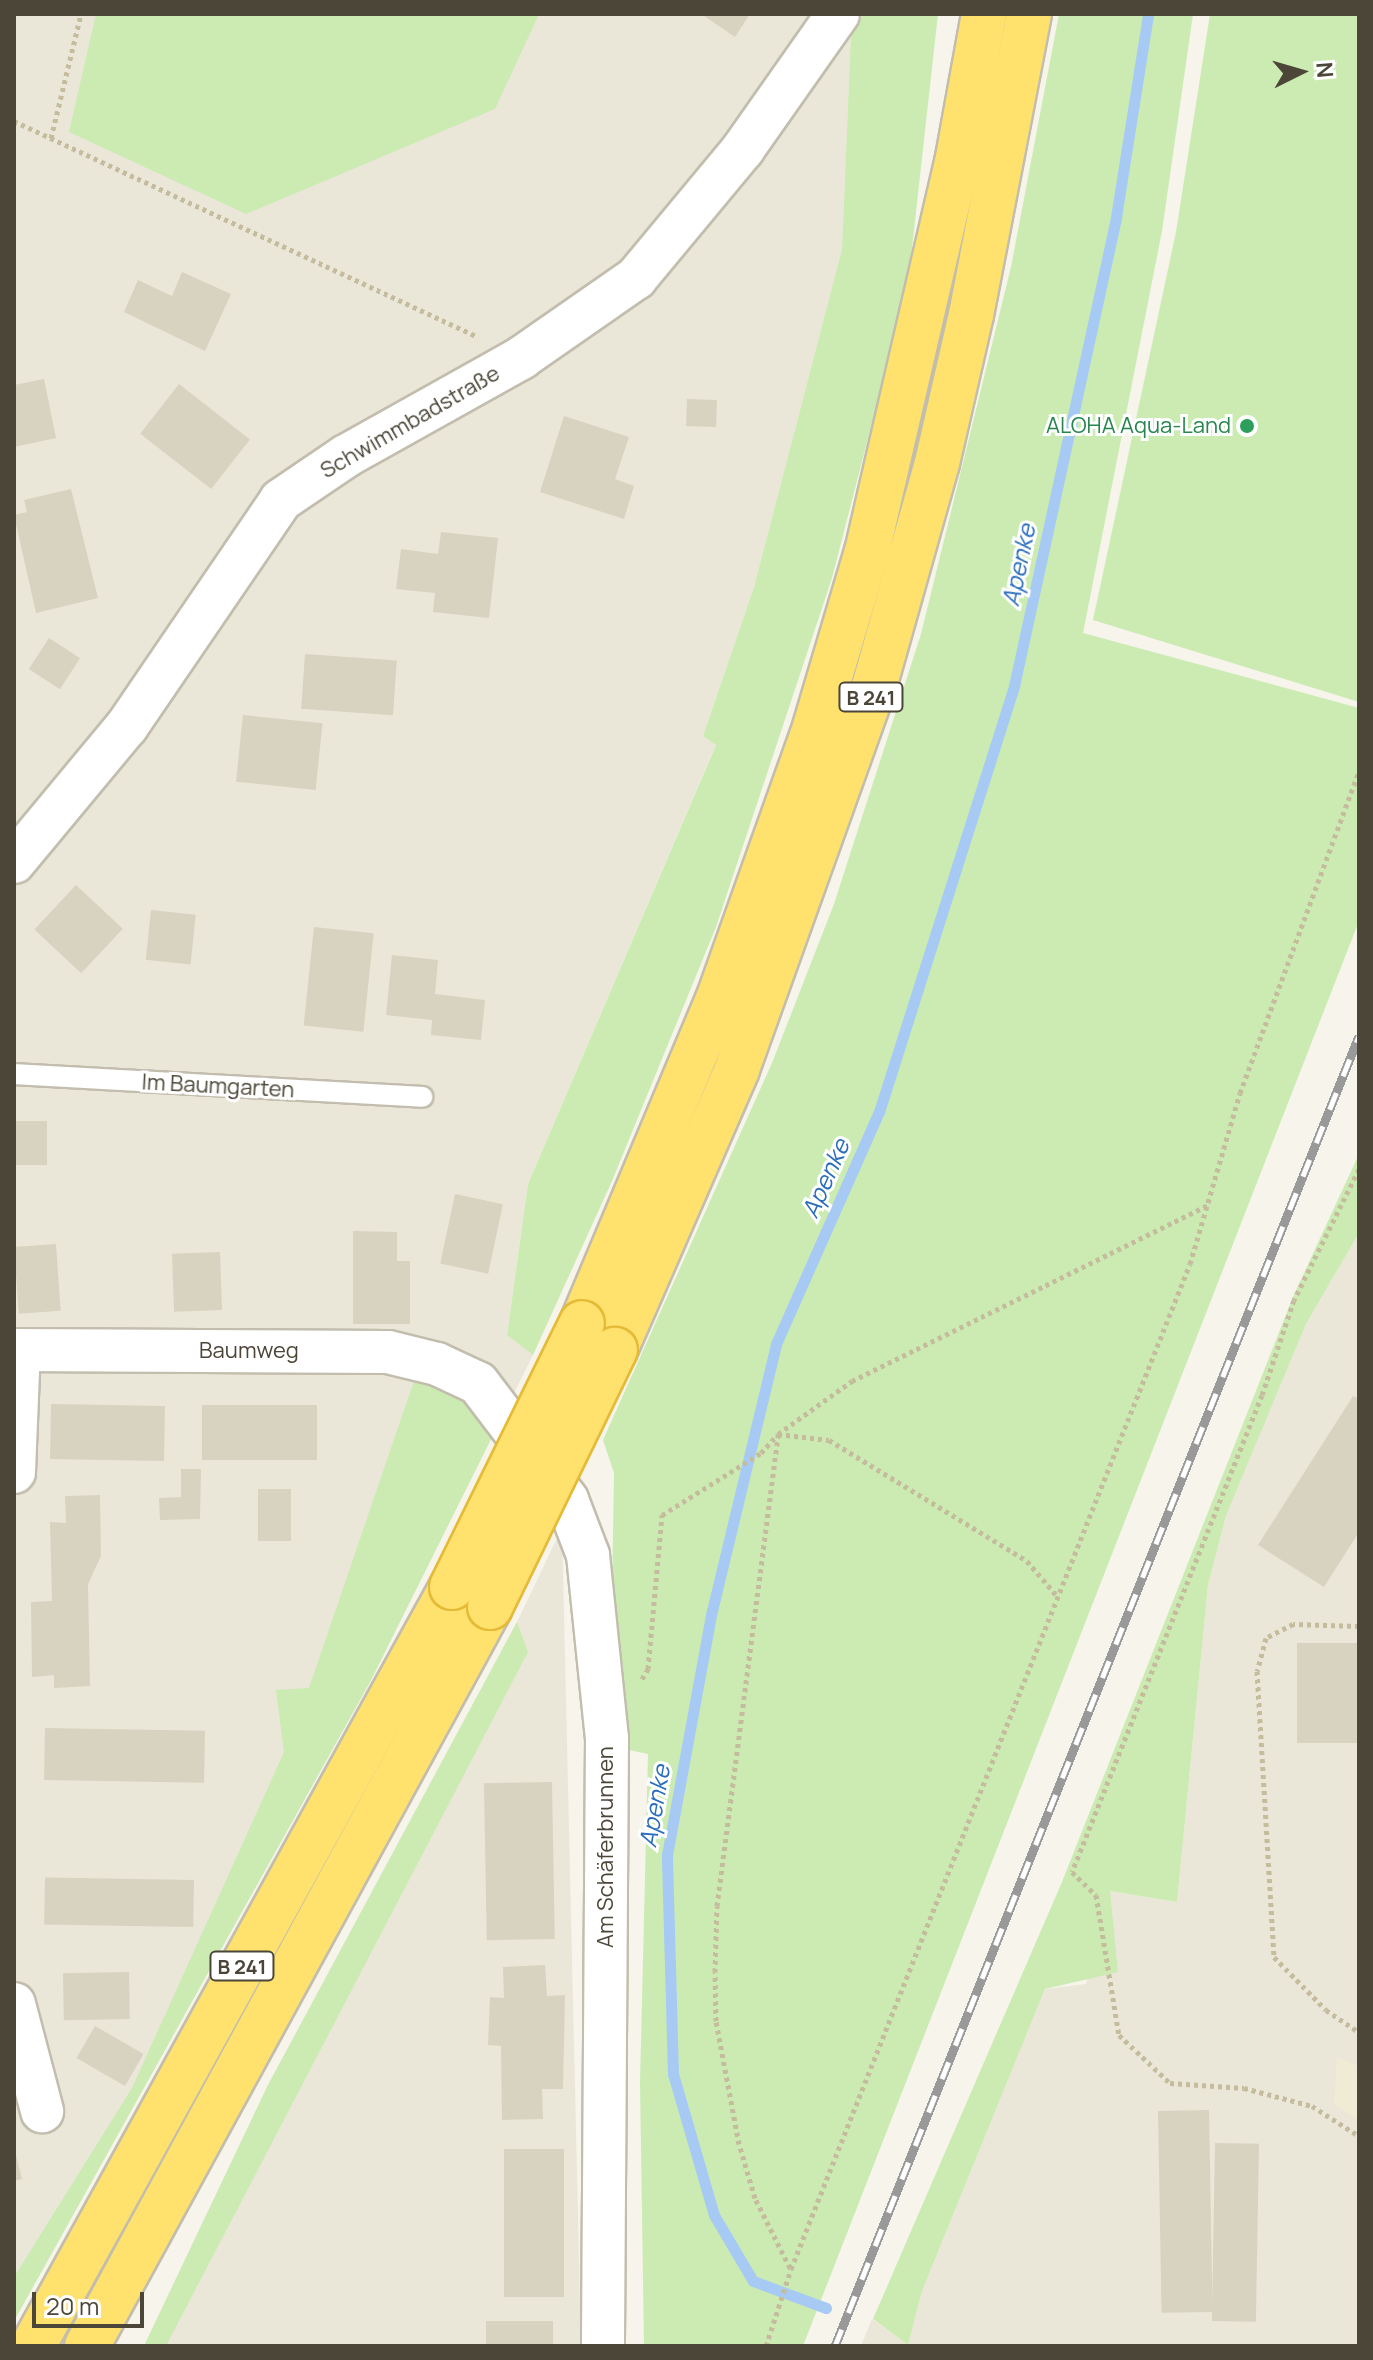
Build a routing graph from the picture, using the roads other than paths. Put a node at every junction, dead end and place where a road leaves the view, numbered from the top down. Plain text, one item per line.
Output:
1 (838, 14) edge
2 (984, 14) edge
3 (1029, 14) edge
4 (14, 862) edge
5 (14, 1074) edge
6 (422, 1097) dead end
7 (16, 1350) edge
8 (478, 1383) joint
9 (14, 1472) edge
10 (14, 2004) edge
11 (42, 2111) dead end
12 (33, 2346) edge
13 (87, 2346) edge
14 (603, 2346) edge

1 - 4 street, Schwimmbadstraße
2 - 12 highway, B 241, bridge
3 - 13 highway, B 241, bridge
5 - 6 lane, Im Baumgarten
7 - 8 street, Baumweg
7 - 9 street
8 - 14 street, Am Schäferbrunnen
10 - 11 street

